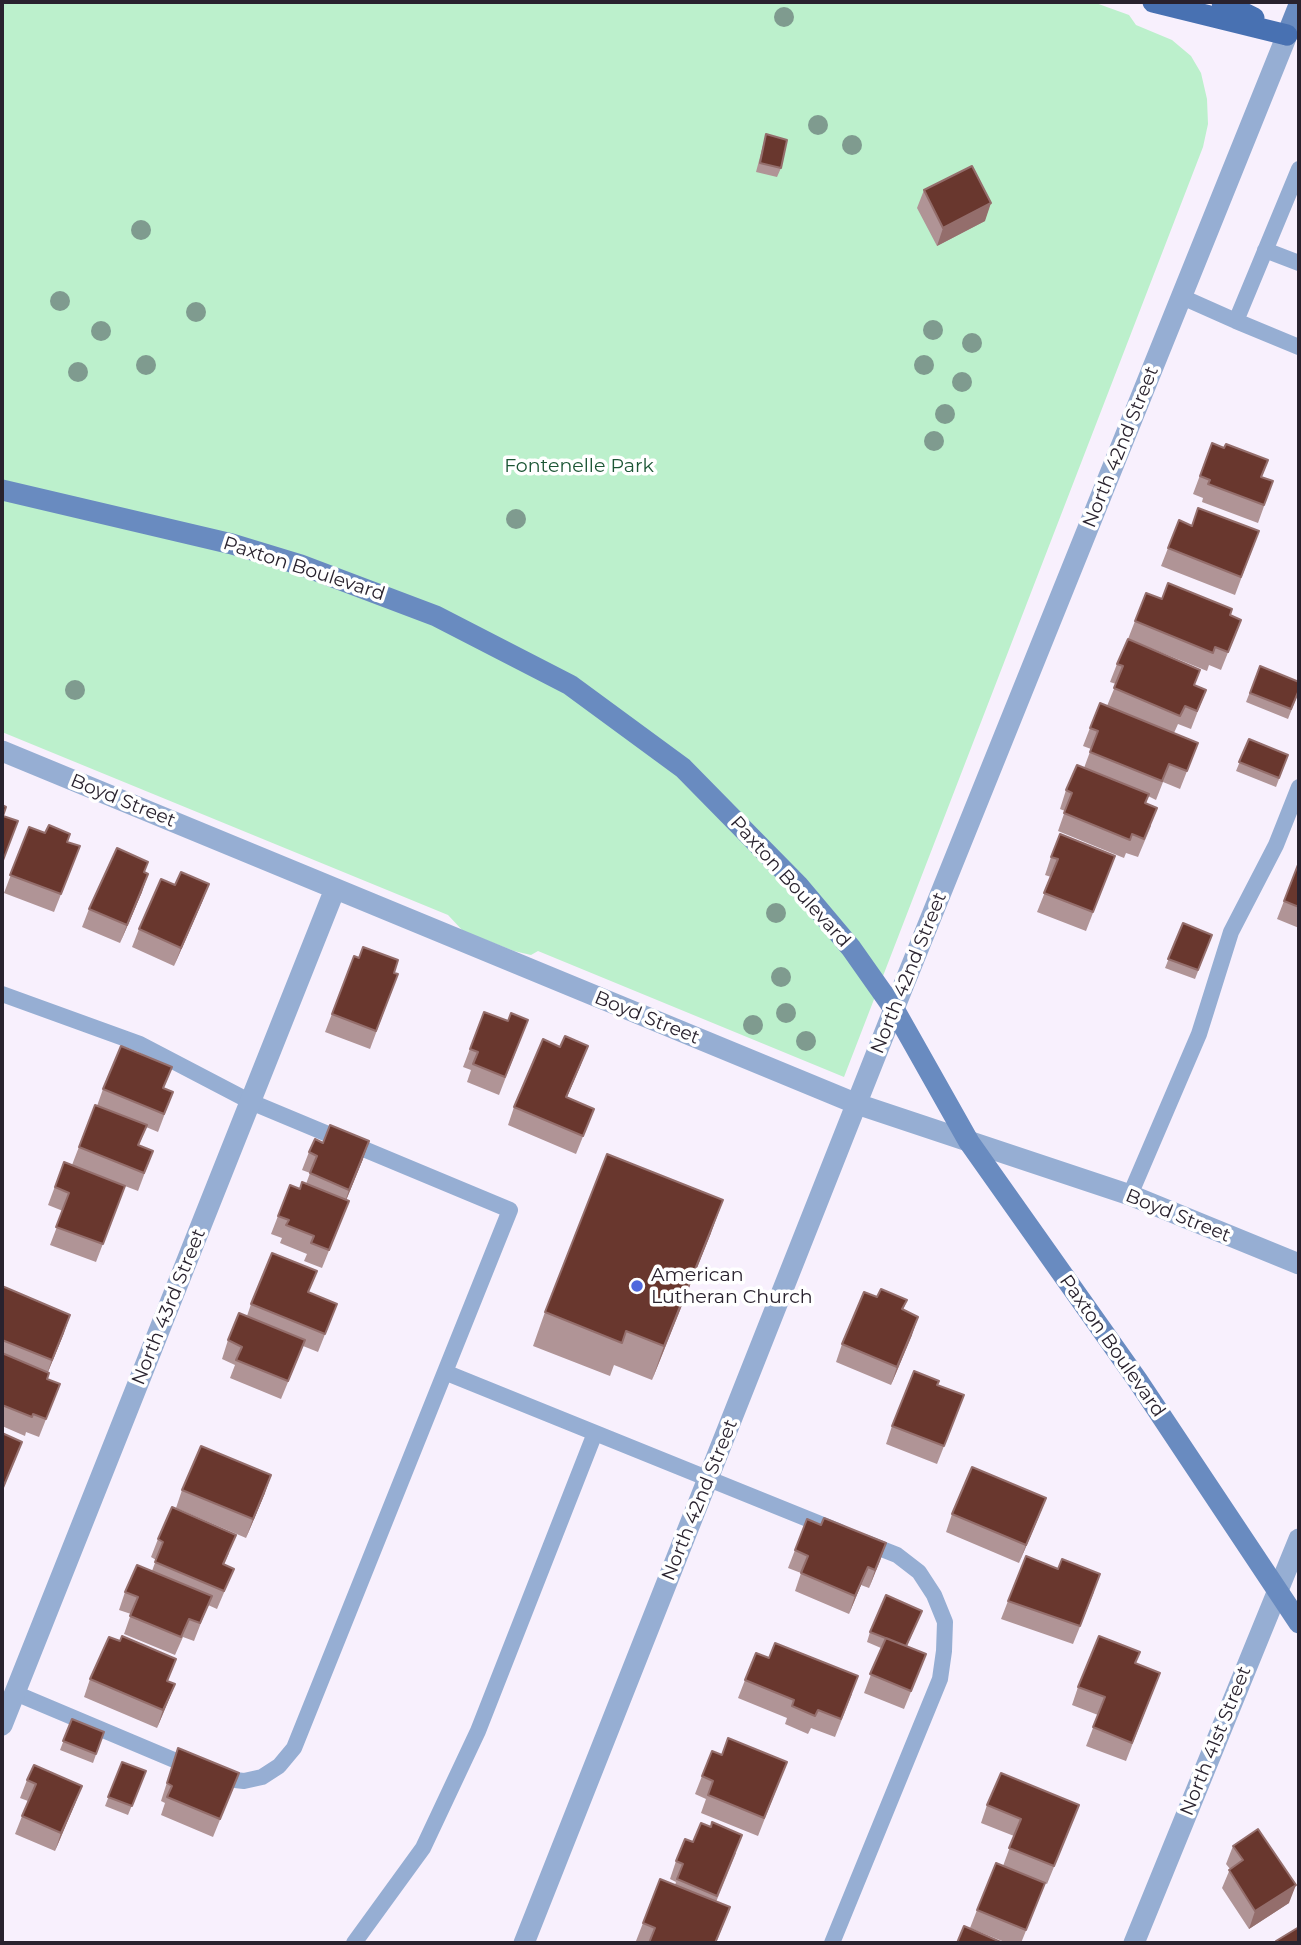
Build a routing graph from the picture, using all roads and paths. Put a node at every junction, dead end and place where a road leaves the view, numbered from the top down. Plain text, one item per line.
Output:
1 (1153, 2) edge
2 (1222, 2) edge
3 (1299, 5) edge
4 (1293, 38) edge
5 (1299, 169) edge
6 (1265, 250) junction
7 (1299, 263) edge
8 (1182, 297) junction
9 (1236, 321) junction
10 (1299, 347) edge
11 (2, 490) edge
12 (2, 751) edge
13 (1299, 787) edge
14 (335, 889) junction
15 (2, 994) edge
16 (894, 1009) junction
17 (251, 1102) junction
18 (857, 1104) junction
19 (969, 1142) junction
20 (1130, 1195) junction
21 (1299, 1264) edge
22 (447, 1373) junction
23 (595, 1433) junction
24 (709, 1479) junction
25 (1299, 1539) edge
26 (1277, 1590) junction
27 (1299, 1623) edge
28 (15, 1693) junction
29 (2, 1725) edge
30 (354, 1943) edge
31 (524, 1943) edge
32 (832, 1943) edge
33 (1134, 1943) edge

1 - 4 main road
2 - 4 main road
3 - 4 street, North 42nd Street
4 - 8 street, North 42nd Street
5 - 6 lane
6 - 7 lane
6 - 9 lane
8 - 9 lane
8 - 16 street, North 42nd Street
9 - 10 lane
11 - 16 street, Paxton Boulevard
12 - 14 street, Boyd Street
13 - 20 lane
14 - 17 street, North 43rd Street
14 - 18 street, Boyd Street
15 - 17 lane
16 - 18 street, North 42nd Street
16 - 19 street, Paxton Boulevard
17 - 22 lane
17 - 28 street, North 43rd Street
18 - 19 street, Boyd Street
18 - 24 street, North 42nd Street
19 - 20 street, Boyd Street
19 - 26 street, Paxton Boulevard
20 - 21 street, Boyd Street
22 - 23 lane
22 - 28 lane
23 - 24 lane
23 - 30 lane
24 - 31 street, North 42nd Street
24 - 32 lane
25 - 26 street, North 41st Street
26 - 27 street, Paxton Boulevard
26 - 33 street, North 41st Street
28 - 29 street, North 43rd Street

